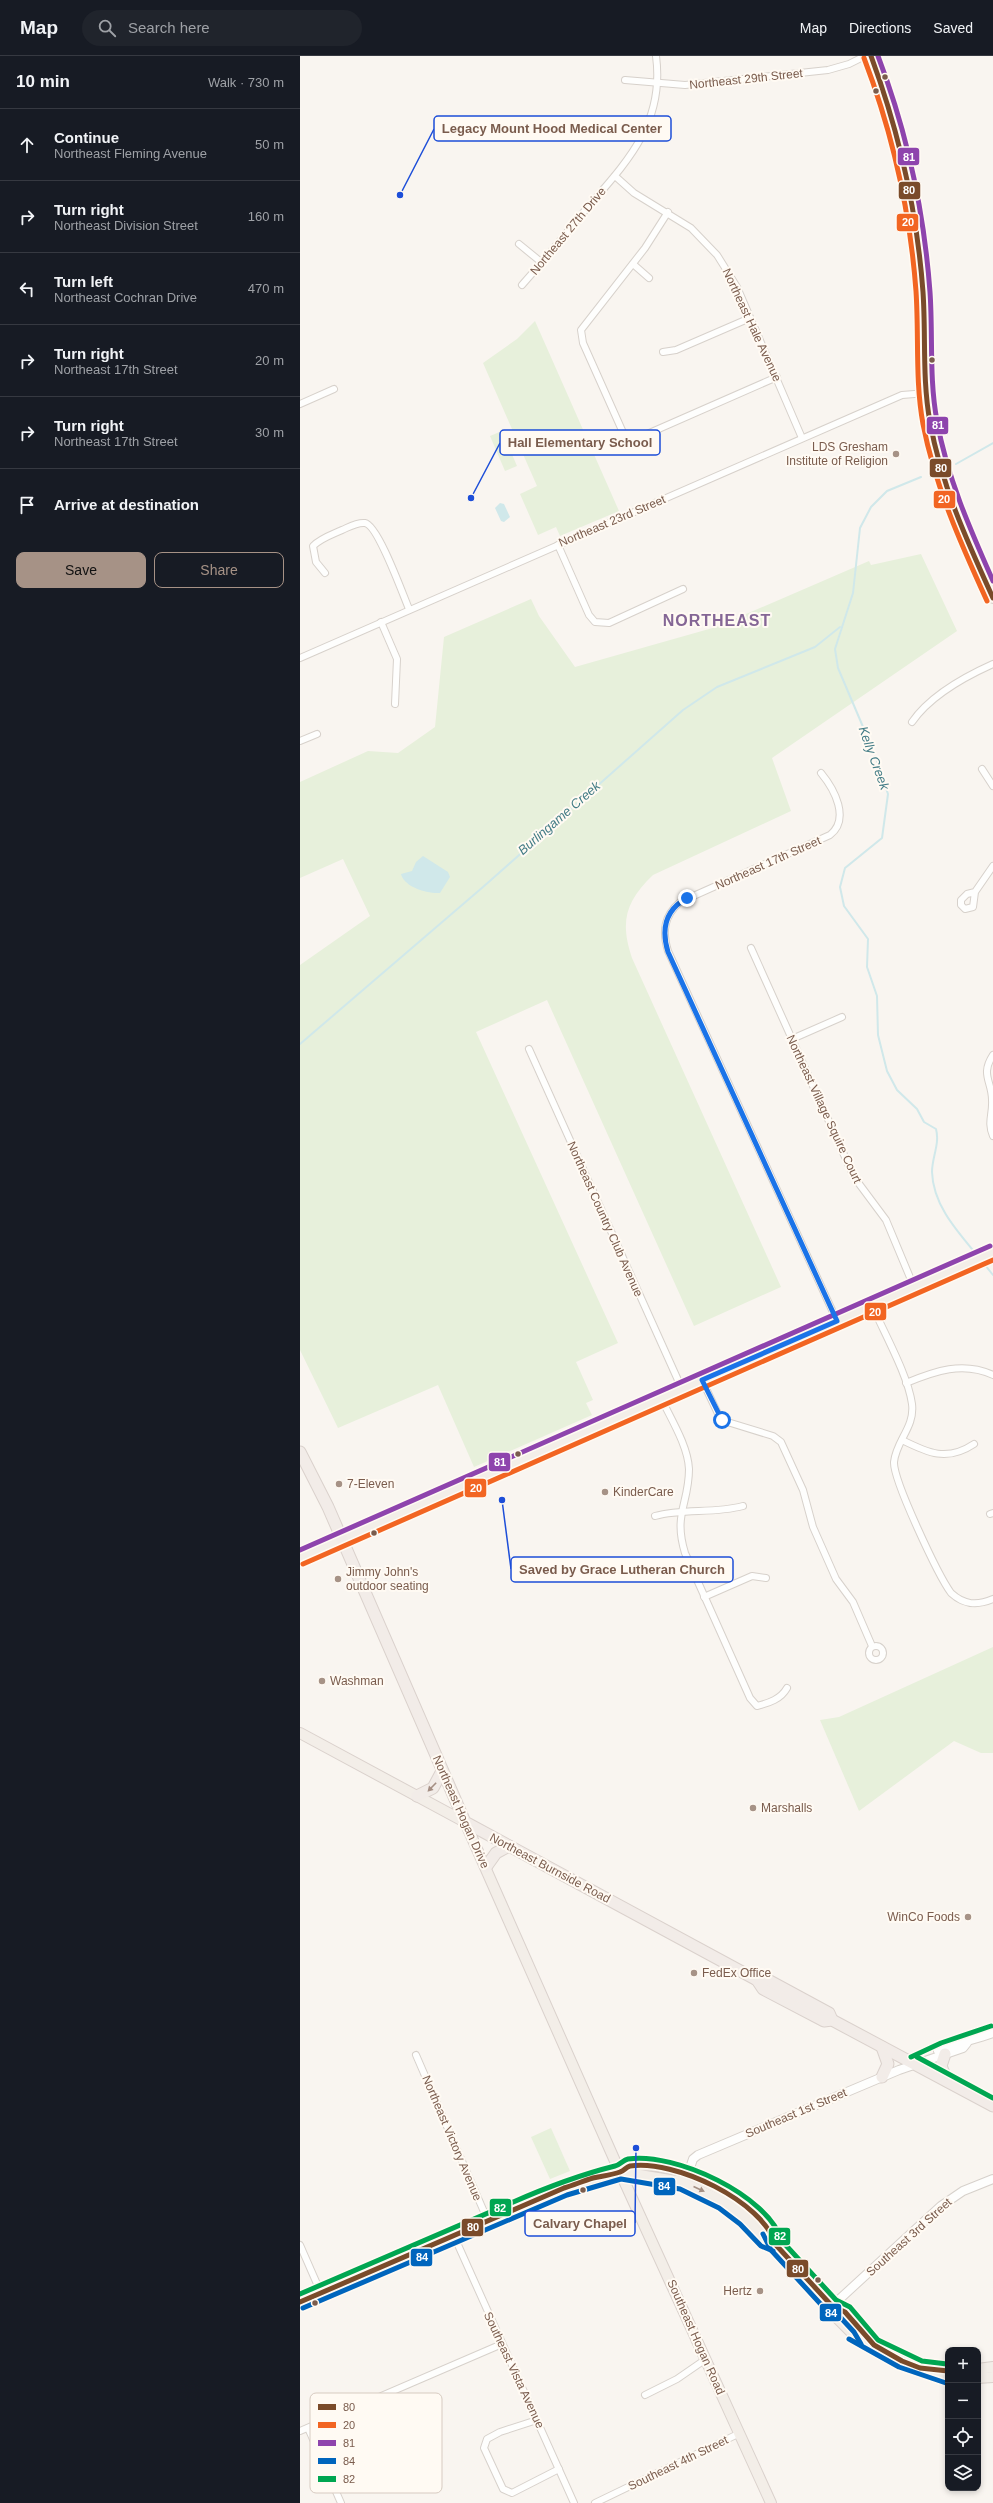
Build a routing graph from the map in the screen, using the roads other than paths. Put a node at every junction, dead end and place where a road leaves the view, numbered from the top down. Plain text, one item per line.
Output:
1 (656, 56) edge
2 (865, 56) edge
3 (871, 56) edge
4 (625, 80) dead end
5 (657, 82) junction
6 (615, 176) junction
7 (668, 212) junction
8 (519, 244) dead end
9 (541, 262) junction
10 (633, 264) junction
11 (649, 278) dead end
12 (522, 285) dead end
13 (750, 318) junction
14 (663, 352) dead end
15 (777, 377) junction
16 (334, 389) dead end
17 (927, 393) junction
18 (300, 404) edge
19 (802, 438) junction
20 (558, 545) junction
21 (325, 573) dead end
22 (683, 588) dead end
23 (993, 598) edge
24 (409, 609) junction
25 (381, 622) junction
26 (300, 658) edge
27 (993, 664) edge
28 (395, 704) dead end
29 (912, 722) dead end
30 (317, 734) dead end
31 (300, 742) edge
32 (982, 769) dead end
33 (821, 773) dead end
34 (993, 786) edge
35 (993, 866) edge
36 (975, 892) dead end
37 (751, 948) dead end
38 (842, 1017) dead end
39 (792, 1039) junction
40 (529, 1049) dead end
41 (993, 1055) edge
42 (993, 1136) edge
43 (993, 1252) edge
44 (914, 1287) junction
45 (872, 1305) junction
46 (837, 1321) junction
47 (993, 1375) edge
48 (702, 1380) junction
49 (906, 1383) junction
50 (682, 1389) junction
51 (661, 1398) junction
52 (902, 1440) junction
53 (974, 1444) dead end
54 (300, 1452) edge
55 (742, 1506) dead end
56 (681, 1511) junction
57 (655, 1516) dead end
58 (341, 1538) junction
59 (300, 1558) edge
60 (766, 1578) dead end
61 (704, 1597) junction
62 (993, 1599) edge
63 (968, 1603) junction
64 (966, 1611) dead end
65 (872, 1646) dead end
66 (787, 1688) dead end
67 (300, 1733) edge
68 (442, 1771) junction
69 (417, 1796) junction
70 (465, 1822) junction
71 (509, 1846) junction
72 (486, 1867) junction
73 (758, 1980) junction
74 (778, 1996) junction
75 (817, 2006) junction
76 (832, 2020) junction
77 (993, 2032) edge
78 (967, 2043) junction
79 (882, 2047) junction
80 (945, 2054) junction
81 (416, 2055) dead end
82 (914, 2063) junction
83 (882, 2077) junction
84 (947, 2081) junction
85 (993, 2106) edge
86 (621, 2172) junction
87 (688, 2174) junction
88 (993, 2179) edge
89 (717, 2192) junction
90 (488, 2221) junction
91 (454, 2236) junction
92 (300, 2245) edge
93 (321, 2293) junction
94 (300, 2302) edge
95 (832, 2306) junction
96 (502, 2344) junction
97 (706, 2359) junction
98 (993, 2367) edge
99 (981, 2369) edge
100 (945, 2373) edge
101 (993, 2377) edge
102 (981, 2378) edge
103 (388, 2393) edge
104 (645, 2396) dead end
105 (537, 2420) junction
106 (308, 2428) joint
107 (300, 2431) edge
108 (310, 2433) edge
109 (740, 2433) junction
110 (559, 2469) junction
111 (337, 2493) edge
112 (341, 2503) edge
113 (574, 2503) edge
114 (596, 2503) edge
115 (771, 2503) edge

1 - 5 street
2 - 5 street, Northeast 29th Street
3 - 17 main road
4 - 5 street, Northeast 29th Street
5 - 6 street
6 - 7 street, Northeast Hale Avenue
6 - 9 street, Northeast 27th Drive
7 - 10 street
7 - 13 street, Northeast Hale Avenue
8 - 9 street
9 - 12 street, Northeast 27th Drive
10 - 11 street
10 - 15 street
13 - 14 street
13 - 15 street, Northeast Hale Avenue
15 - 19 street, Northeast Hale Avenue
16 - 18 street
17 - 19 street, Northeast 23rd Street
17 - 23 main road
19 - 20 street, Northeast 23rd Street
20 - 22 street
20 - 24 street, Northeast 23rd Street
21 - 24 street
24 - 25 street, Northeast 23rd Street
25 - 26 street, Northeast 23rd Street
25 - 28 street
27 - 29 street
30 - 31 street
32 - 34 street
33 - 46 street, Northeast 17th Street
35 - 36 street
37 - 39 street, Northeast Village Squire Court
38 - 39 street
39 - 44 street, Northeast Village Squire Court
40 - 50 street, Northeast Country Club Avenue
41 - 42 street
43 - 44 main road
44 - 45 main road
45 - 46 main road
45 - 49 street
46 - 48 main road
47 - 49 street
48 - 50 main road
48 - 65 street
49 - 52 street
50 - 51 main road
51 - 56 street
51 - 58 main road
52 - 53 street
52 - 63 street
54 - 58 highway, Northeast Hogan Drive
55 - 56 street
56 - 57 street
56 - 61 street
58 - 59 main road
58 - 68 highway, Northeast Hogan Drive
60 - 61 street
61 - 66 street
62 - 63 street
63 - 64 street
67 - 69 main road, Northeast Burnside Road
68 -> 69 highway
68 - 70 highway, Northeast Hogan Drive
69 - 70 main road, Northeast Burnside Road
70 - 71 highway, Northeast Burnside Road
70 - 72 main road, Northeast Hogan Drive
71 - 72 highway
71 - 73 highway, Northeast Burnside Road
72 - 86 main road, Northeast Hogan Drive
73 - 74 highway, Northeast Burnside Road
73 - 75 highway, Northeast Burnside Road
74 - 75 highway
74 - 76 highway, Northeast Burnside Road
75 - 76 highway, Northeast Burnside Road
76 - 79 highway, Northeast Burnside Road
77 - 78 street, Southeast 1st Street
78 - 80 street, Southeast 1st Street
78 - 82 street, Southeast 1st Street
79 - 82 highway, Northeast Burnside Road
79 - 83 highway
80 - 82 street, Southeast 1st Street
80 - 84 highway
81 - 90 street, Northeast Victory Avenue
82 - 83 street, Southeast 1st Street
82 - 84 highway, Northeast Burnside Road
83 - 87 street, Southeast 1st Street
84 - 85 highway, Northeast Burnside Road
86 - 87 main road
86 -> 89 main road
86 - 90 main road
86 - 97 main road, Southeast Hogan Road
87 - 89 main road
88 - 95 street, Southeast 3rd Street
89 - 95 main road
90 - 91 main road
91 - 93 main road
91 - 96 street, Southeast Vista Avenue
92 - 93 street
93 - 94 main road
95 - 100 main road
96 - 103 street
96 - 105 street, Southeast Vista Avenue
97 - 104 street
97 - 109 main road, Southeast Hogan Road
98 - 99 main road
101 - 102 main road
105 - 110 street, Southeast Vista Avenue
105 - 110 street
106 - 107 street
106 - 108 street
109 - 114 street, Southeast 4th Street
109 - 115 main road, Southeast Hogan Road
110 - 113 street, Southeast Vista Avenue
111 - 112 street

